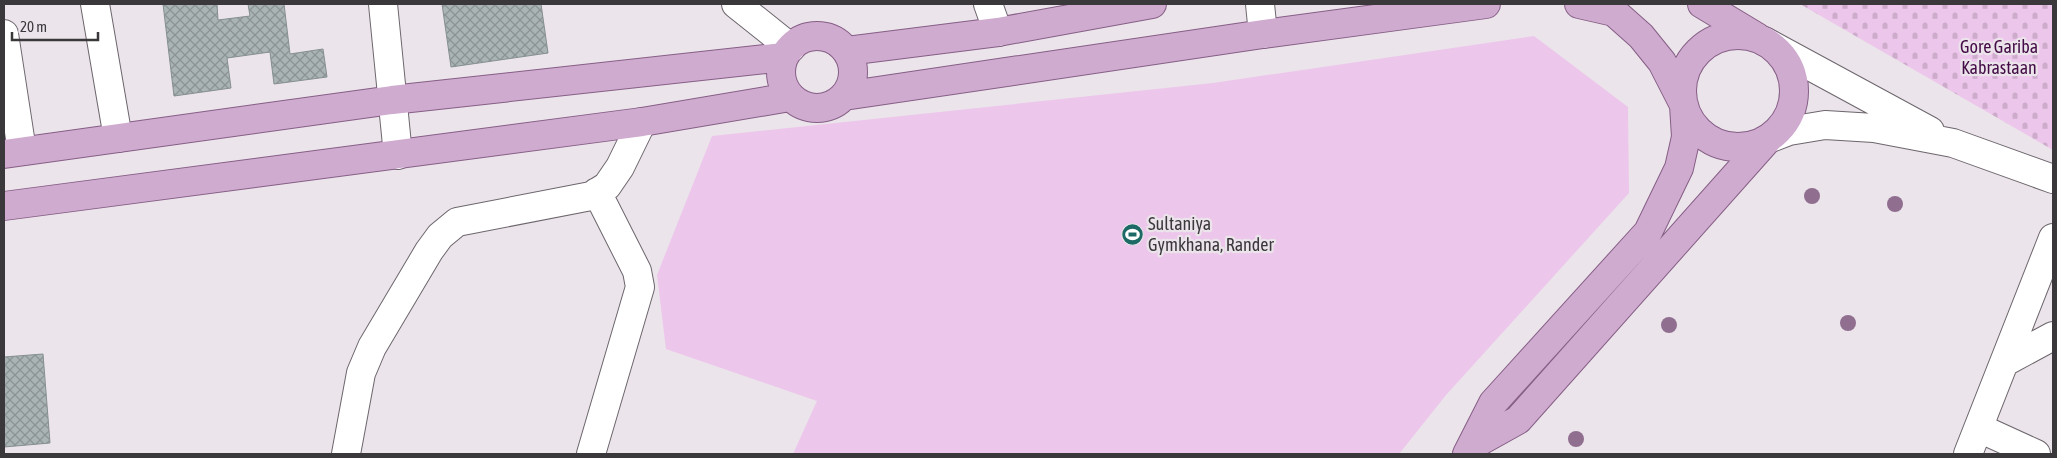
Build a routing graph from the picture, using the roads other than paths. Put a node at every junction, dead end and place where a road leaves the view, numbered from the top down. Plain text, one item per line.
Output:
1 (96, 4) edge
2 (383, 4) edge
3 (736, 4) edge
4 (763, 4) edge
5 (988, 4) edge
6 (1152, 4) edge
7 (1260, 4) edge
8 (1486, 4) edge
9 (1579, 4) edge
10 (1702, 4) edge
11 (998, 32) junction
12 (4, 34) edge
13 (1263, 34) junction
14 (1764, 41) junction
15 (792, 48) junction
16 (847, 52) junction
17 (790, 96) junction
18 (844, 96) junction
19 (392, 100) junction
20 (1684, 105) junction
21 (642, 122) junction
22 (118, 138) junction
23 (1768, 139) junction
24 (1953, 143) junction
25 (13, 153) edge
26 (398, 155) junction
27 (2053, 178) edge
28 (597, 192) junction
29 (4, 206) edge
30 (2053, 238) edge
31 (2053, 336) edge
32 (2005, 362) junction
33 (1979, 428) junction
34 (1472, 451) edge
35 (346, 454) edge
36 (591, 454) edge
37 (1968, 454) edge
38 (2036, 454) edge

1 - 22 street
2 - 19 street
3 - 15 street
4 - 15 street
5 - 11 street
6 - 11 main road
7 - 13 street
8 - 13 main road
9 - 20 main road
10 - 14 main road
11 - 16 main road
12 - 25 street
13 - 18 main road
14 - 20 main road
14 - 23 main road
14 - 24 street
15 - 16 main road
15 - 17 main road
15 - 19 main road
16 - 18 main road
17 - 18 main road
17 - 21 main road
19 - 22 main road
19 - 26 street
20 - 23 main road
20 - 34 main road
21 - 26 main road
21 - 28 street
22 - 25 main road
23 - 24 street
23 - 34 main road
24 - 27 street
26 - 29 main road
28 - 35 street
28 - 36 street
30 - 32 street
31 - 32 street
32 - 33 street
33 - 37 street
33 - 38 street

